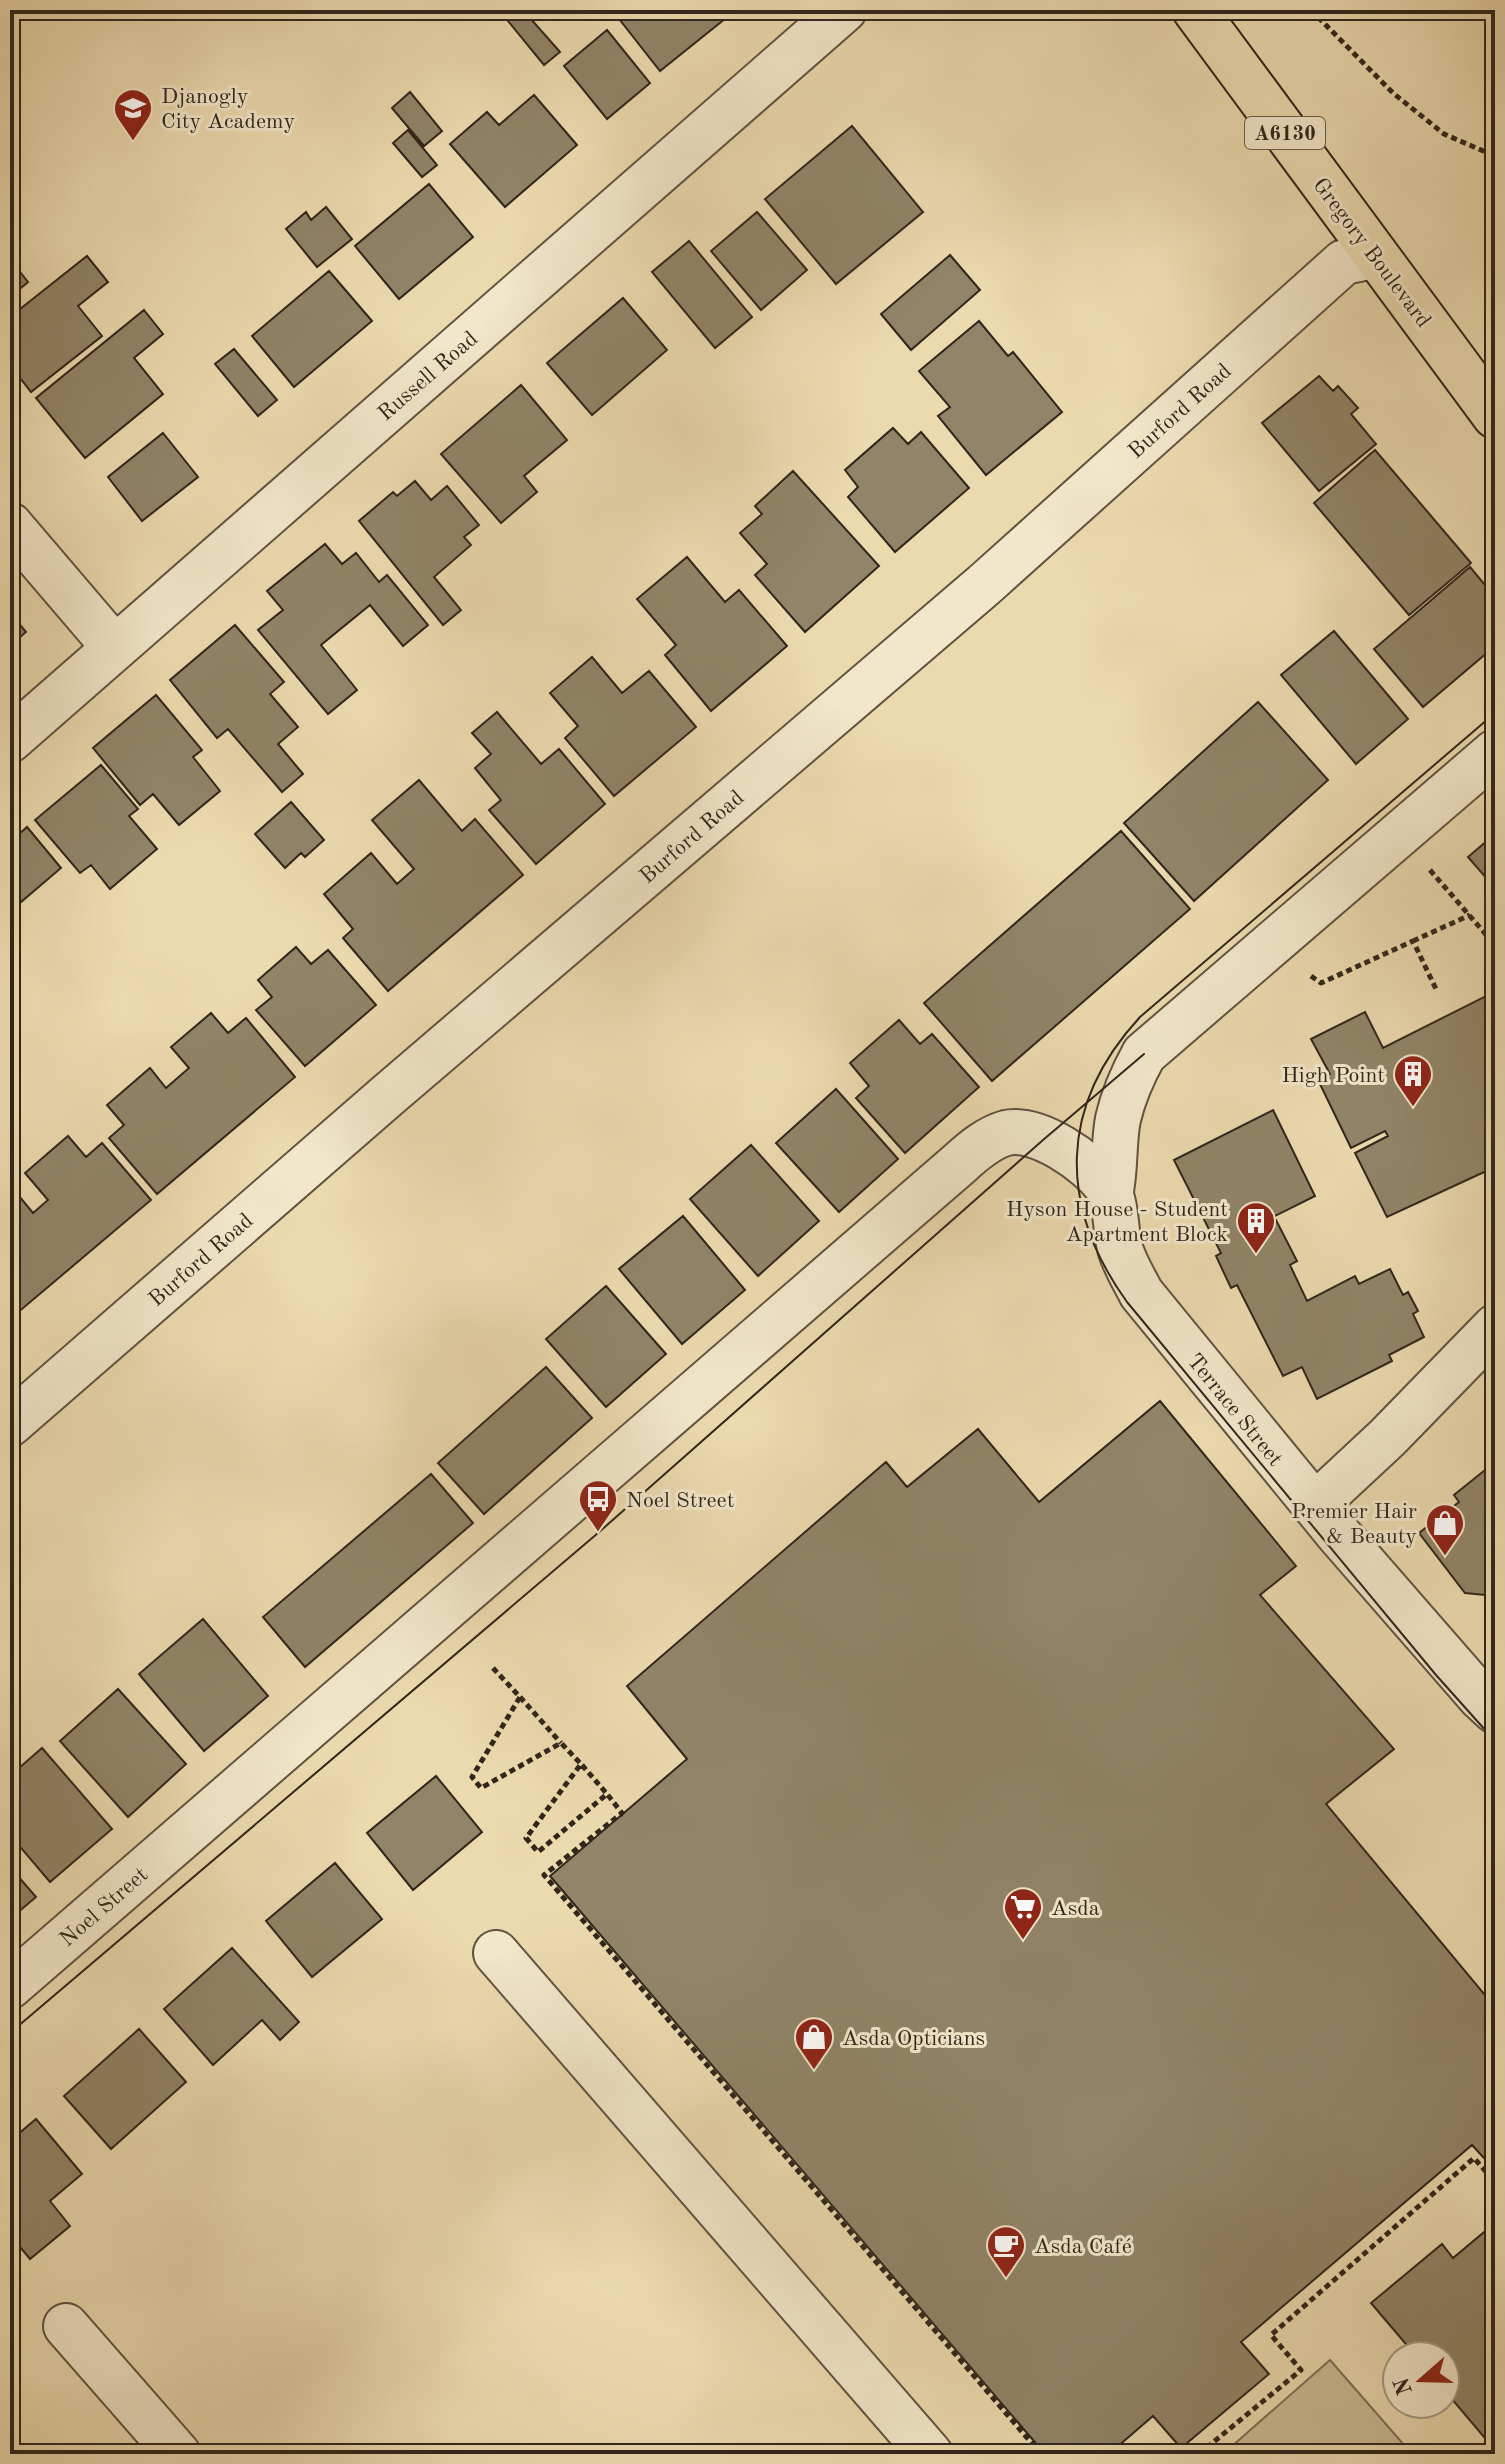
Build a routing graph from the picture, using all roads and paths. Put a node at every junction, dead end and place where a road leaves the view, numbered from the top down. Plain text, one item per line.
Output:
1 (844, 10) edge
2 (1195, 10) edge
3 (1311, 10) edge
4 (1495, 156) edge
5 (1374, 256) junction
6 (1495, 416) edge
7 (10, 525) edge
8 (115, 648) junction
9 (10, 740) edge
10 (1495, 752) edge
11 (1398, 834) junction
12 (1470, 915) junction
13 (1413, 941) junction
14 (1495, 945) edge
15 (1352, 971) dead end
16 (1436, 989) dead end
17 (1110, 1195) junction
18 (1495, 1327) edge
19 (11, 1421) edge
20 (1315, 1505) junction
21 (493, 1668) dead end
22 (520, 1697) junction
23 (1495, 1711) edge
24 (561, 1743) junction
25 (581, 1764) junction
26 (607, 1794) junction
27 (496, 1953) dead end
28 (10, 1986) edge
29 (1495, 2182) edge
30 (66, 2326) dead end
31 (178, 2454) edge
32 (930, 2454) edge
33 (1041, 2454) edge
34 (1199, 2454) edge

1 - 8 street, Russell Road
2 - 5 main road, Gregory Boulevard / A6130
3 - 4 path
5 - 6 main road, Gregory Boulevard / A6130
5 - 19 street, Burford Road
7 - 8 street
8 - 9 street, Russell Road
10 - 11 street
11 - 12 path
11 - 17 street, Terrace Street
12 - 13 path
12 - 14 path
13 - 15 path
13 - 16 path
17 - 20 street, Terrace Street
17 - 28 street, Noel Street
18 - 20 street
20 - 23 street, Terrace Street
21 - 22 path
22 - 24 path
22 - 24 path
24 - 25 path
25 - 26 path
25 - 26 path
26 - 33 path
27 - 32 street
29 - 34 path
30 - 31 street

